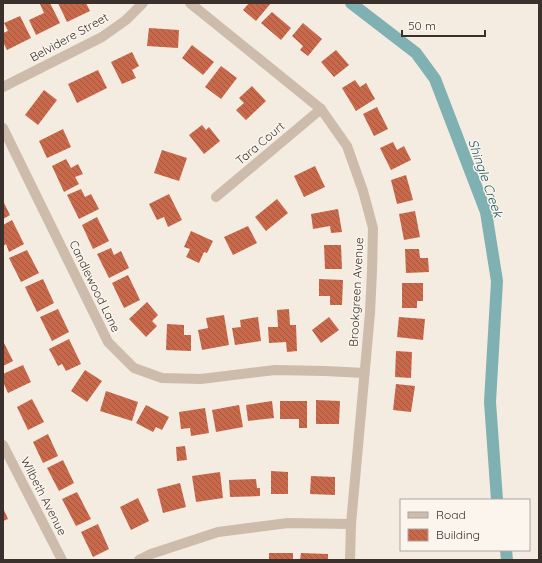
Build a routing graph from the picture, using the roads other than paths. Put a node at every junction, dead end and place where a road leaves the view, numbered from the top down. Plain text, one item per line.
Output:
1 (143, 3) edge
2 (190, 3) edge
3 (3, 87) edge
4 (321, 109) junction
5 (3, 128) edge
6 (216, 197) dead end
7 (364, 373) junction
8 (3, 445) edge
9 (351, 524) junction
10 (62, 560) edge
11 (139, 560) edge
12 (350, 560) edge

1 - 3 street, Belvidere Street
2 - 4 street, Brookgreen Avenue
4 - 6 street, Tara Court
4 - 7 street, Brookgreen Avenue
5 - 7 street, Candlewood Lane
7 - 9 street, Brookgreen Avenue
8 - 10 street, Wilbeth Avenue
9 - 11 street
9 - 12 street, Brookgreen Avenue

